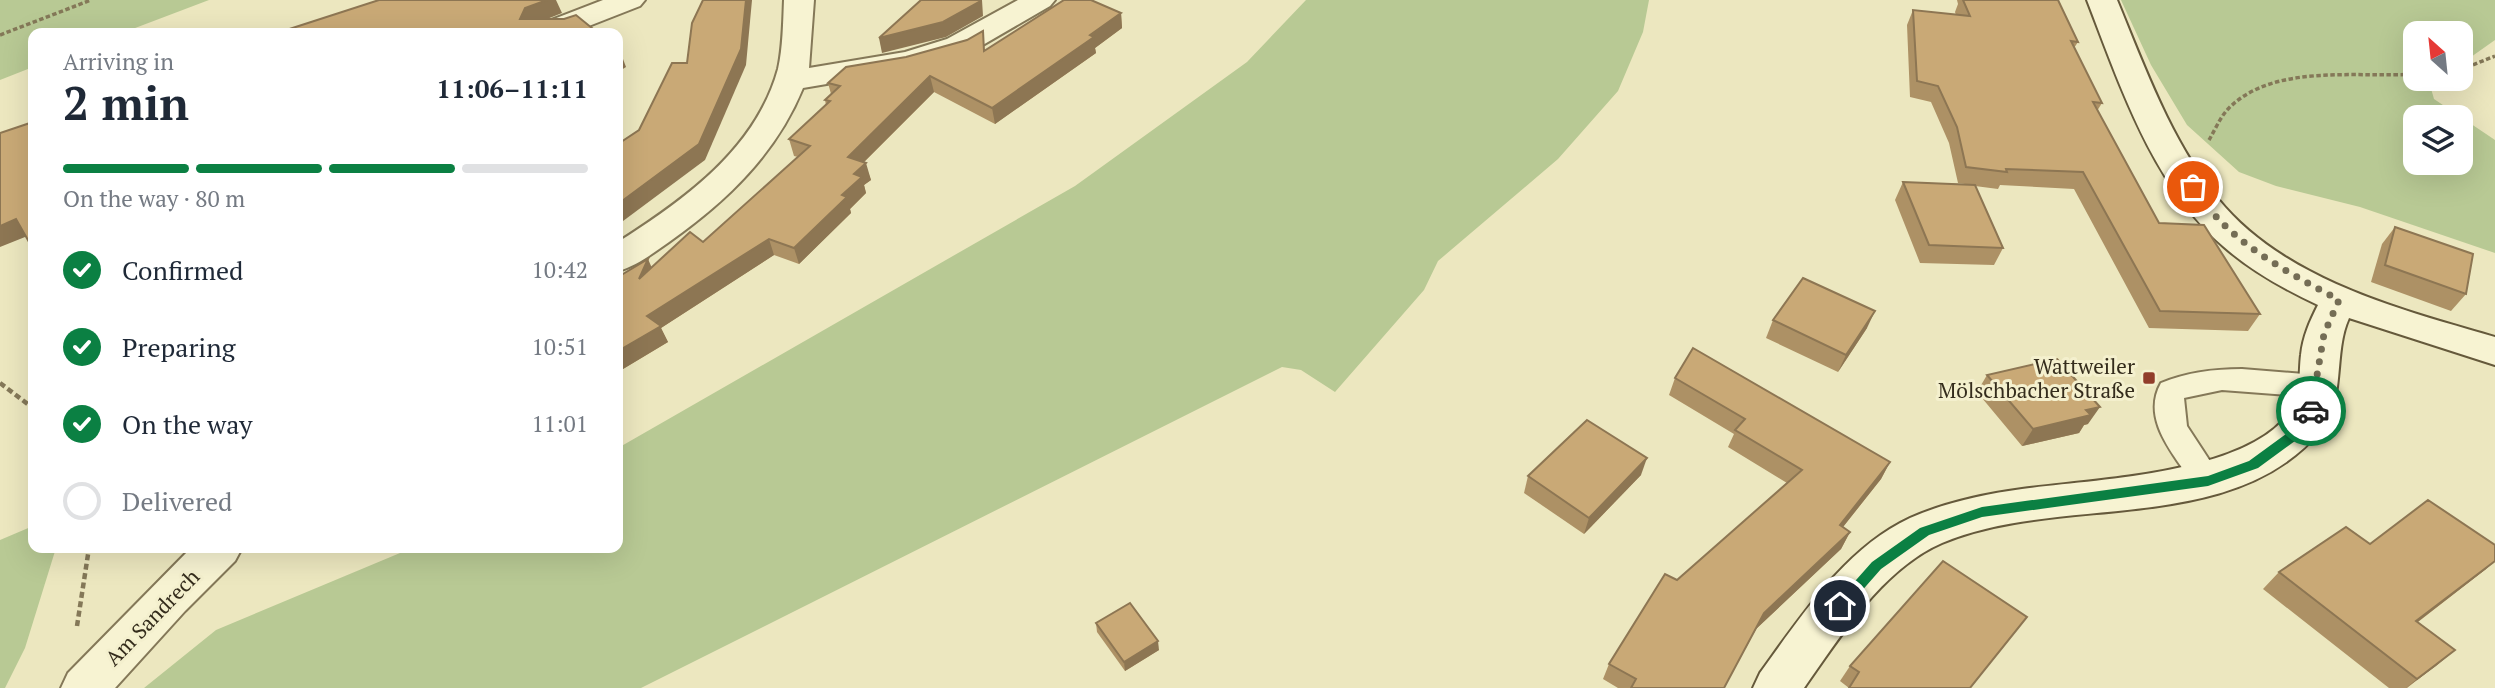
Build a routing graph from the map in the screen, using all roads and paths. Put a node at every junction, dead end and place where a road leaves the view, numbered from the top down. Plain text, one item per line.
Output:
1 (91, 0) edge
2 (631, 0) edge
3 (799, 0) edge
4 (1040, 0) edge
5 (2102, 0) edge
6 (557, 28) edge
7 (0, 35) edge
8 (2495, 56) edge
9 (2473, 65) edge
10 (2403, 74) edge
11 (790, 80) junction
12 (2208, 151) dead end
13 (623, 256) edge
14 (2339, 300) junction
15 (2495, 351) edge
16 (0, 383) edge
17 (2316, 386) junction
18 (28, 404) edge
19 (2208, 481) junction
20 (88, 553) edge
21 (215, 553) edge
22 (76, 629) dead end
23 (85, 688) edge
24 (1777, 688) edge

1 - 7 path
2 - 6 street
3 - 11 street
4 - 11 street
5 - 14 street
8 - 9 path
10 - 12 path
11 - 13 street
14 - 15 street
14 - 17 street
16 - 18 path
17 - 19 street
17 - 19 lane
19 - 24 street
20 - 22 path
21 - 23 street, Am Sandrech

